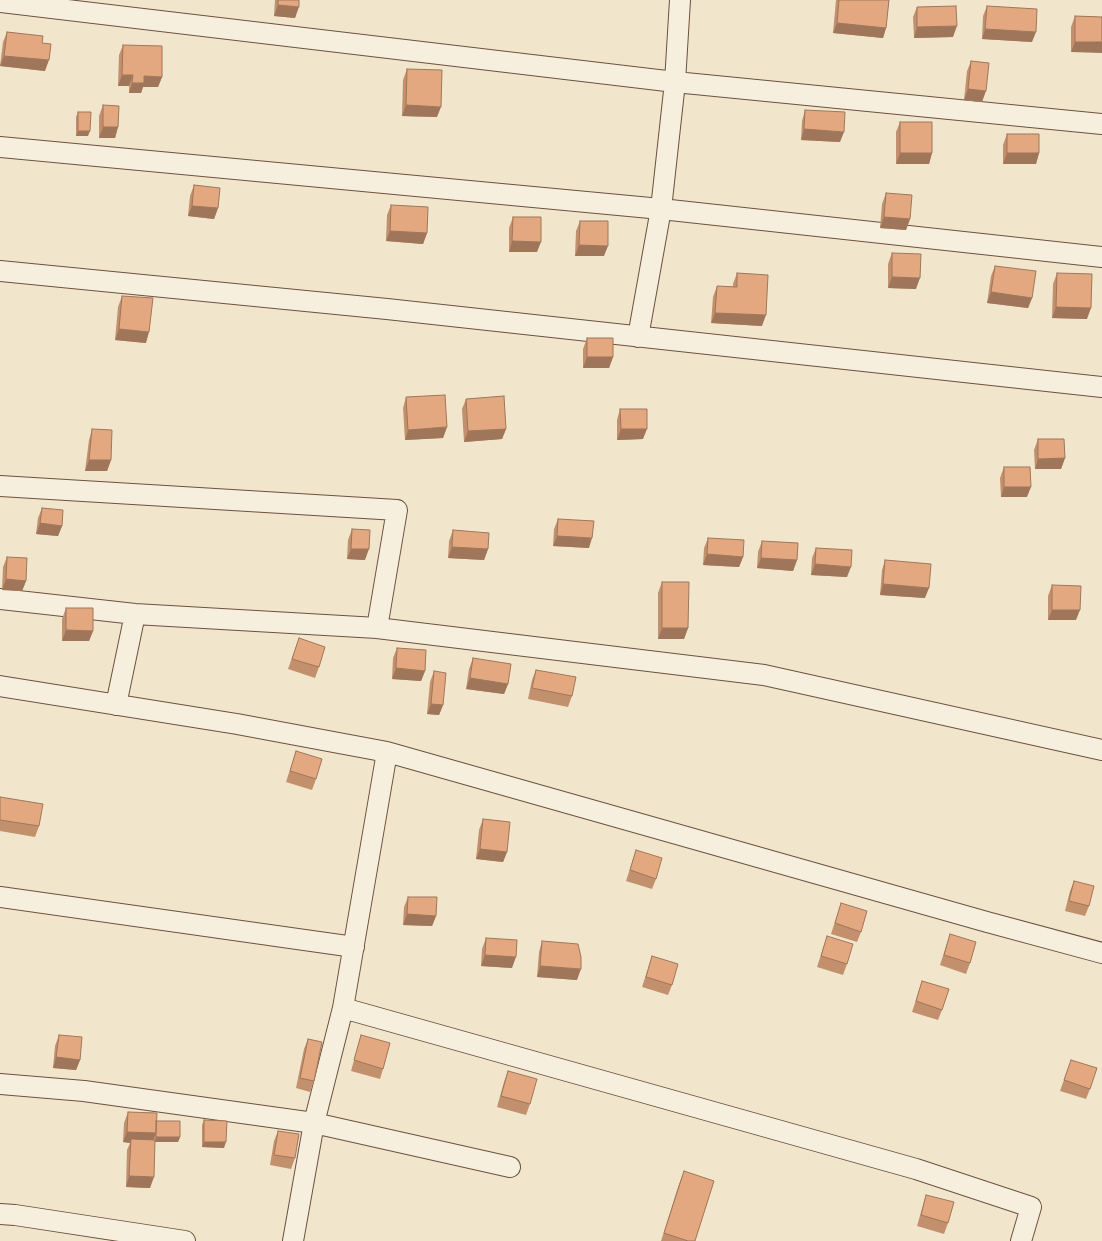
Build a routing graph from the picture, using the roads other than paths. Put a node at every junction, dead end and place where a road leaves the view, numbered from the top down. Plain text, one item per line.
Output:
1 (680, 0) edge
2 (0, 2) edge
3 (675, 82) junction
4 (1102, 124) edge
5 (0, 147) edge
6 (661, 209) junction
7 (1102, 258) edge
8 (0, 271) edge
9 (638, 337) junction
10 (1102, 387) edge
11 (0, 486) edge
12 (0, 599) edge
13 (136, 614) junction
14 (377, 628) junction
15 (0, 686) edge
16 (116, 706) junction
17 (1102, 750) edge
18 (387, 752) junction
19 (0, 897) edge
20 (354, 947) junction
21 (1102, 953) edge
22 (343, 1008) junction
23 (0, 1084) edge
24 (314, 1123) junction
25 (510, 1167) dead end
26 (0, 1214) edge
27 (185, 1241) edge
28 (293, 1241) edge
29 (1021, 1241) edge

1 - 3 street
2 - 3 street
3 - 4 street
3 - 6 street
5 - 6 street
6 - 7 street
6 - 9 street
8 - 9 street
9 - 10 street
11 - 14 street
12 - 13 street
13 - 14 street
13 - 16 street
14 - 17 street
15 - 16 street
16 - 18 street
18 - 20 street
18 - 21 street
19 - 20 street
20 - 22 street
22 - 24 street
22 - 29 street
23 - 24 street
24 - 25 street
24 - 28 street
26 - 27 street

